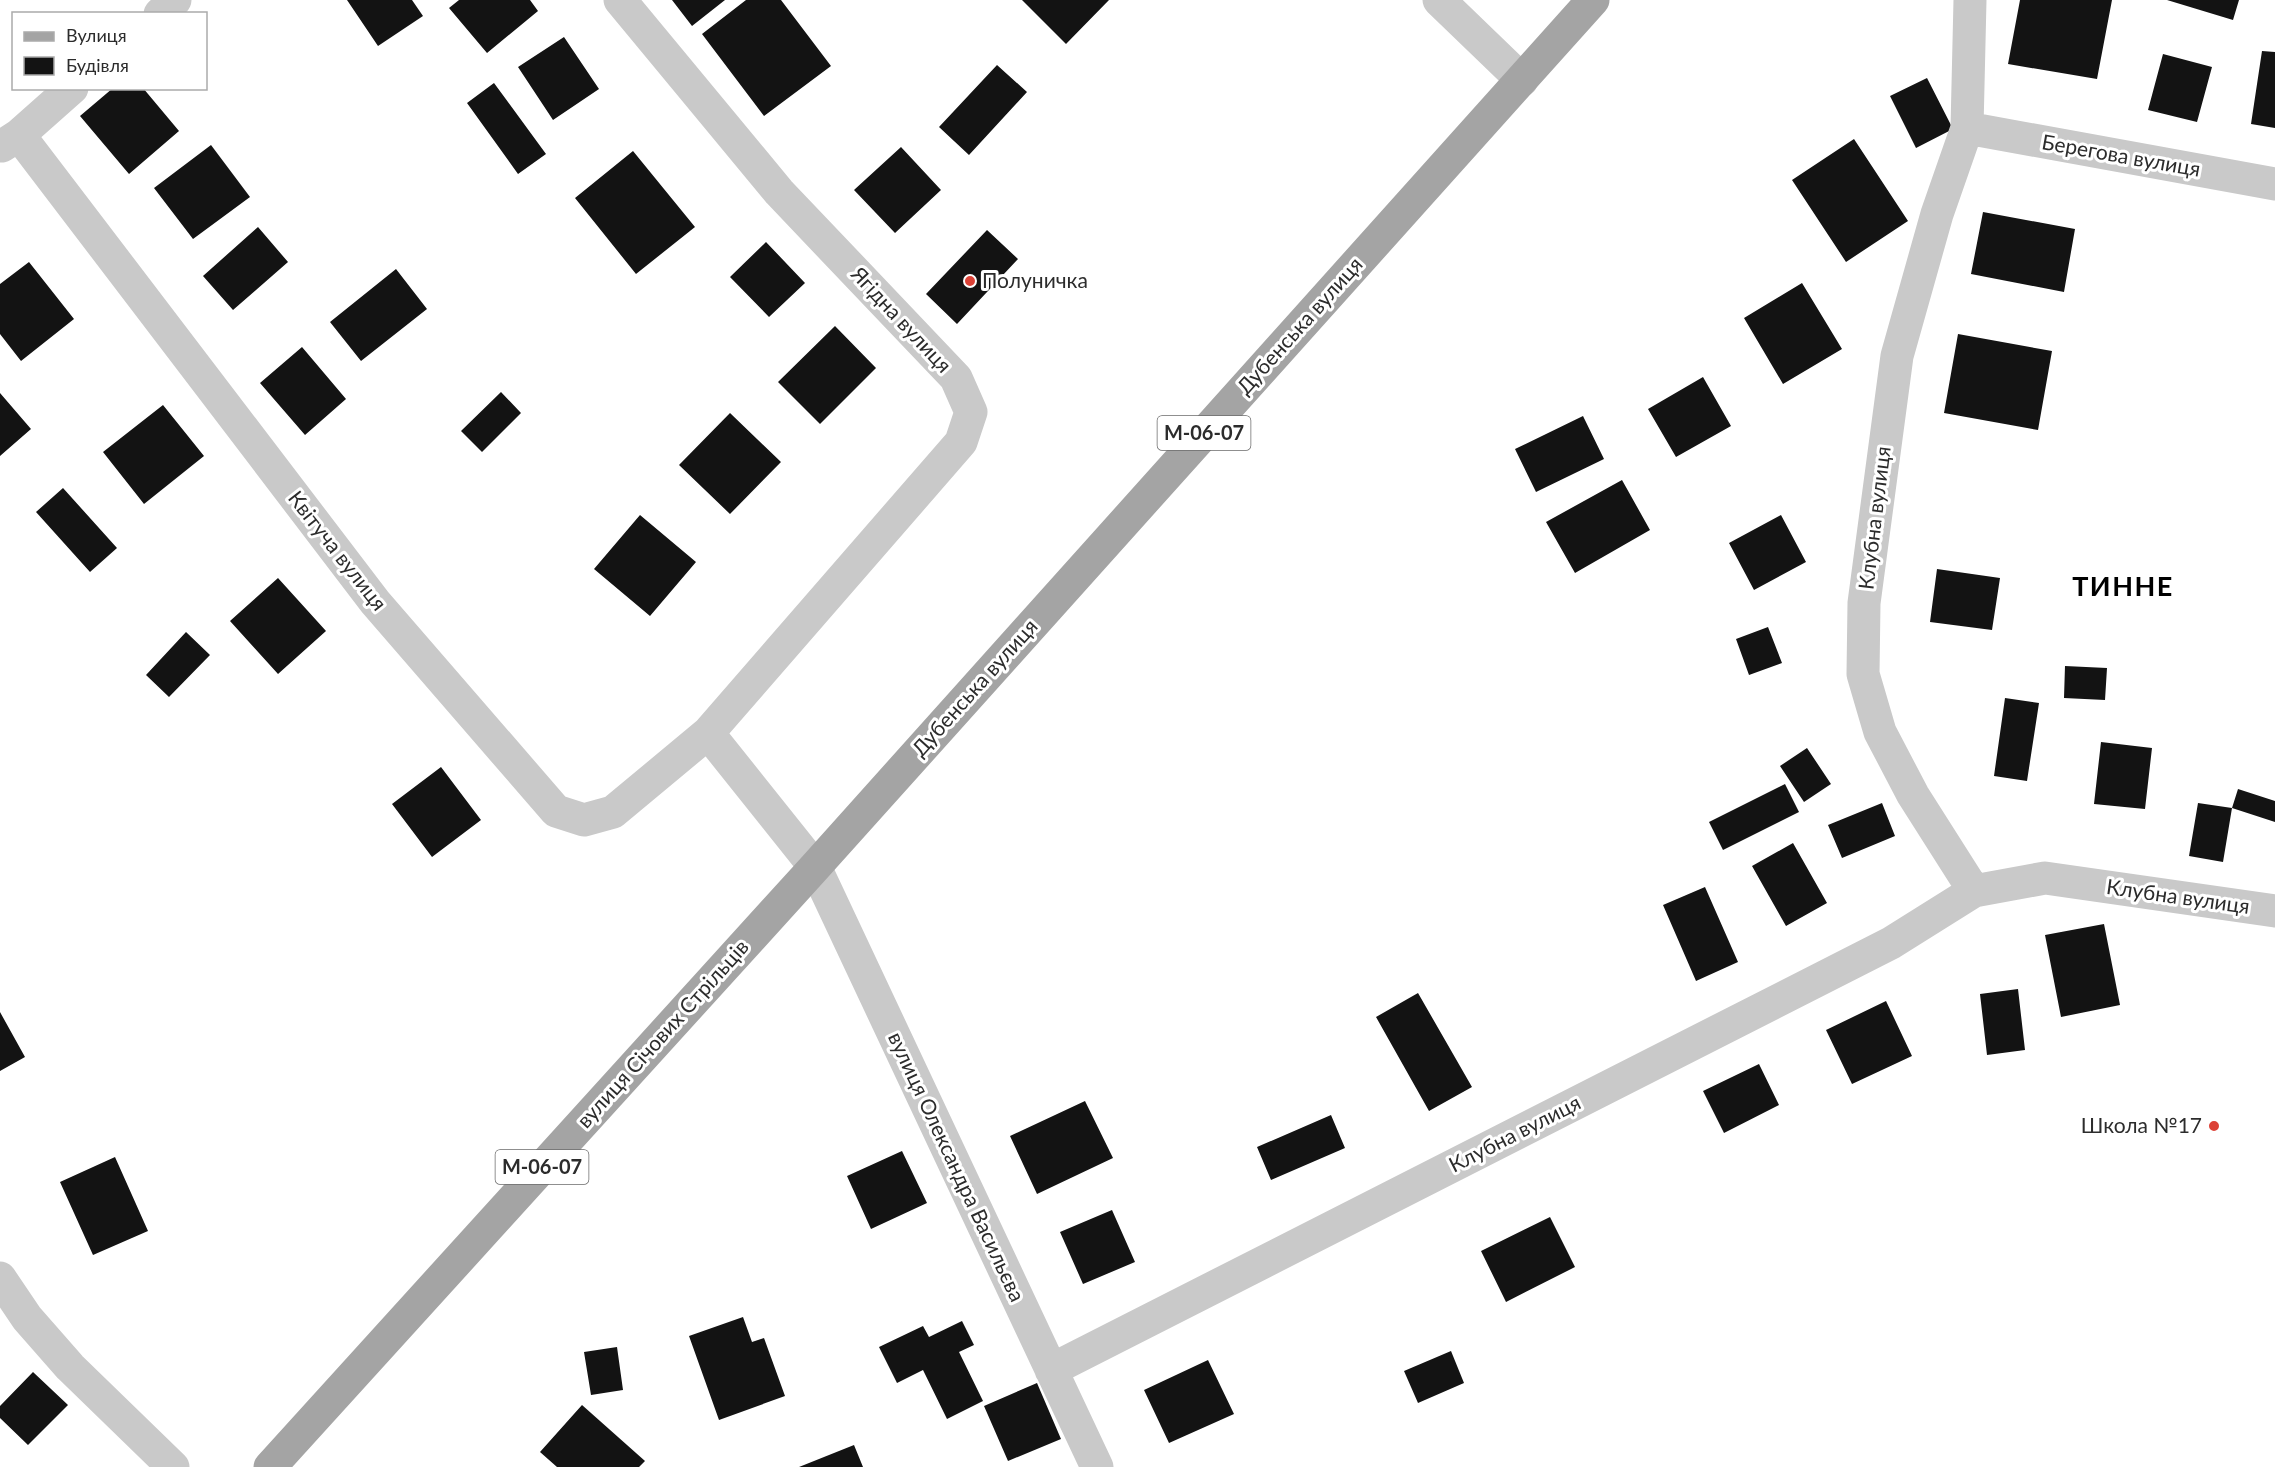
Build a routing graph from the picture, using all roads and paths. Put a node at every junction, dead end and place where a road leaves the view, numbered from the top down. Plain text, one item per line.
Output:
1 (176, 0) edge
2 (620, 0) edge
3 (1439, 0) edge
4 (1593, 0) edge
5 (1970, 0) edge
6 (162, 12) edge
7 (1522, 81) junction
8 (70, 90) edge
9 (1967, 128) junction
10 (9, 141) edge
11 (2275, 184) edge
12 (708, 733) junction
13 (814, 867) junction
14 (1974, 891) junction
15 (2275, 911) edge
16 (0, 1278) edge
17 (1051, 1370) junction
18 (173, 1467) edge
19 (270, 1467) edge
20 (1097, 1467) edge

1 - 6 street
2 - 12 street, Ягідна вулиця
3 - 7 street
4 - 7 main road, Дубенська вулиця / М-06-07
5 - 9 street, Клубна вулиця
7 - 13 main road, Дубенська вулиця / М-06-07
8 - 10 street
9 - 11 street, Берегова вулиця
9 - 14 street, Клубна вулиця
10 - 12 street, Квітуча вулиця
12 - 13 street, вулиця Олександра Васильєва
13 - 17 street, вулиця Олександра Васильєва
13 - 19 main road, вулиця Січових Стрільців / М-06-07
14 - 15 street, Клубна вулиця
14 - 17 street, Клубна вулиця
16 - 18 street
17 - 20 street, вулиця Олександра Васильєва

